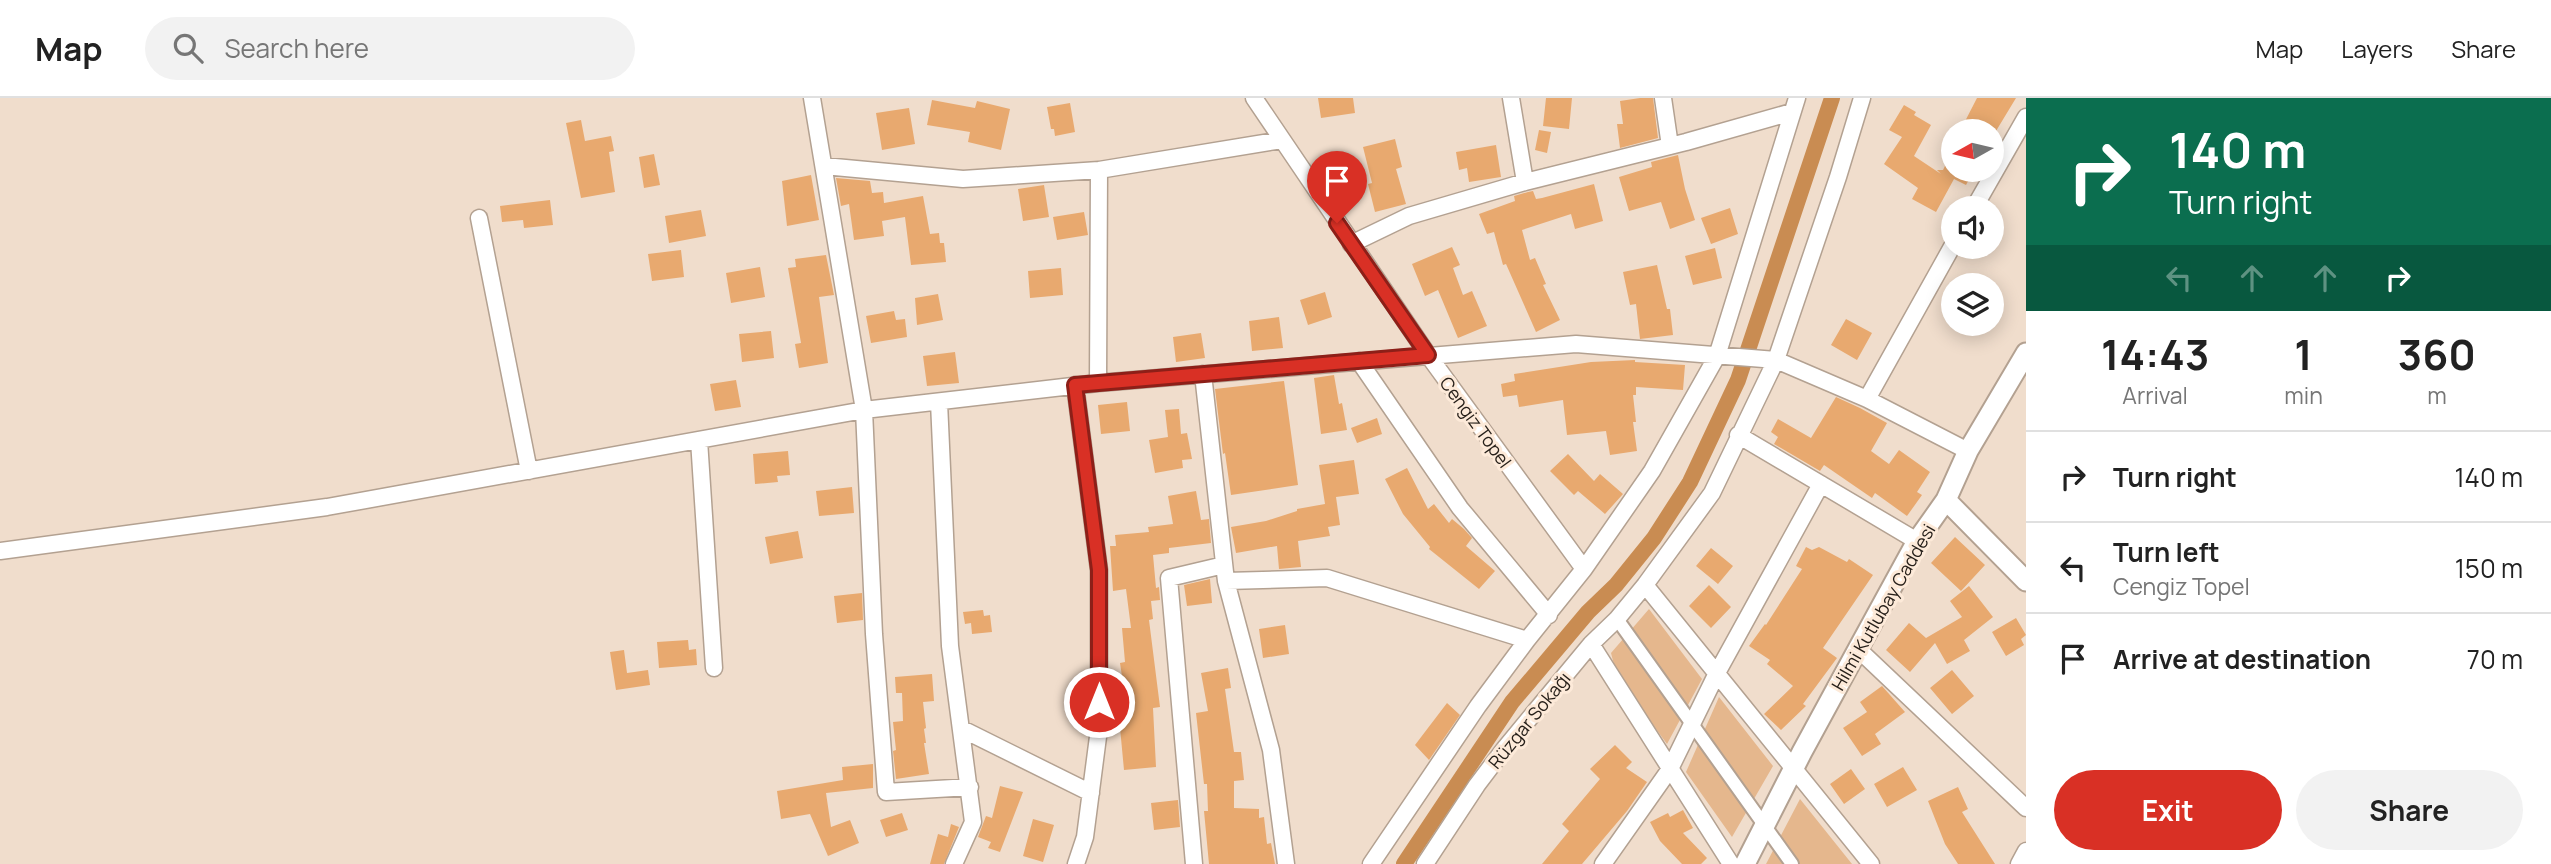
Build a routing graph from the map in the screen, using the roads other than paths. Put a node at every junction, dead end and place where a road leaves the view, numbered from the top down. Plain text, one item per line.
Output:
1 (812, 98) edge
2 (1254, 98) edge
3 (1511, 98) edge
4 (1663, 98) edge
5 (1862, 98) edge
6 (1794, 105) edge
7 (2026, 117) edge
8 (1282, 140) junction
9 (1670, 146) junction
10 (824, 166) junction
11 (1098, 170) junction
12 (1525, 182) junction
13 (1981, 196) edge
14 (479, 218) dead end
15 (1351, 244) junction
16 (1945, 259) edge
17 (2026, 353) edge
18 (1428, 355) junction
19 (1717, 356) junction
20 (1776, 360) junction
21 (1359, 361) junction
22 (1203, 374) junction
23 (1098, 383) junction
24 (1075, 385) junction
25 (1867, 399) junction
26 (939, 402) junction
27 (864, 410) junction
28 (1738, 435) junction
29 (699, 440) junction
30 (1968, 451) junction
31 (529, 471) junction
32 (1821, 484) junction
33 (1946, 500) junction
34 (1917, 541) junction
35 (0, 551) edge
36 (1584, 569) junction
37 (1225, 573) junction
38 (2026, 581) edge
39 (1645, 585) junction
40 (1549, 615) junction
41 (1617, 619) junction
42 (1527, 640) junction
43 (1591, 644) junction
44 (1858, 649) junction
45 (713, 668) dead end
46 (1717, 673) junction
47 (1691, 726) junction
48 (962, 729) junction
49 (1794, 767) junction
50 (1670, 769) junction
51 (970, 787) junction
52 (1091, 793) junction
53 (2026, 808) edge
54 (1764, 826) junction
55 (2026, 851) edge
56 (1079, 862) edge
57 (954, 864) edge
58 (1194, 864) edge
59 (1286, 864) edge
60 (1371, 864) edge
61 (1425, 864) edge
62 (1603, 864) edge
63 (1731, 864) edge
64 (1745, 864) edge
65 (1791, 864) edge
66 (1871, 864) edge
67 (2019, 864) edge

1 - 10 street
2 - 8 street, Cengiz Topel
3 - 12 street
4 - 9 street
5 - 20 street, Rüzgar Sokağı
6 - 9 street
6 - 19 street
7 - 13 street
8 - 11 street
8 - 15 street, Cengiz Topel
9 - 12 street
10 - 11 street
10 - 27 street
11 - 23 street
12 - 15 street
14 - 31 street
15 - 18 street, Cengiz Topel
16 - 25 street
17 - 30 street, Hilmi Kutlubay Caddesi
18 - 19 street
18 - 21 street
18 - 36 street, Cengiz Topel
19 - 20 street
19 - 36 street
20 - 25 street
20 - 28 street, Rüzgar Sokağı
21 - 22 street
21 - 40 street
22 - 23 street
22 - 37 street
23 - 24 street
24 - 26 street
24 - 52 street
25 - 30 street
26 - 27 street
26 - 48 street
27 - 29 street
27 - 51 street
28 - 32 street
28 - 39 street, Rüzgar Sokağı
29 - 31 street
29 - 45 street
30 - 33 street, Hilmi Kutlubay Caddesi
31 - 35 street
32 - 34 street
32 - 46 street
33 - 34 street, Hilmi Kutlubay Caddesi
33 - 38 street
34 - 44 street, Hilmi Kutlubay Caddesi
36 - 40 street
37 - 42 street
37 - 58 street
37 - 59 street
39 - 41 street, Rüzgar Sokağı
39 - 46 street
40 - 42 street
41 - 43 street, Rüzgar Sokağı
41 - 47 street
42 - 60 street
43 - 50 street
43 - 61 street, Rüzgar Sokağı
44 - 49 street, Hilmi Kutlubay Caddesi
44 - 53 street
46 - 47 street
46 - 49 street
47 - 50 street
47 - 54 street
48 - 51 street
48 - 52 street
49 - 54 street, Hilmi Kutlubay Caddesi
49 - 66 street
50 - 62 street
50 - 63 street
51 - 57 street
52 - 56 street
54 - 64 street, Hilmi Kutlubay Caddesi
54 - 65 street
55 - 67 street

